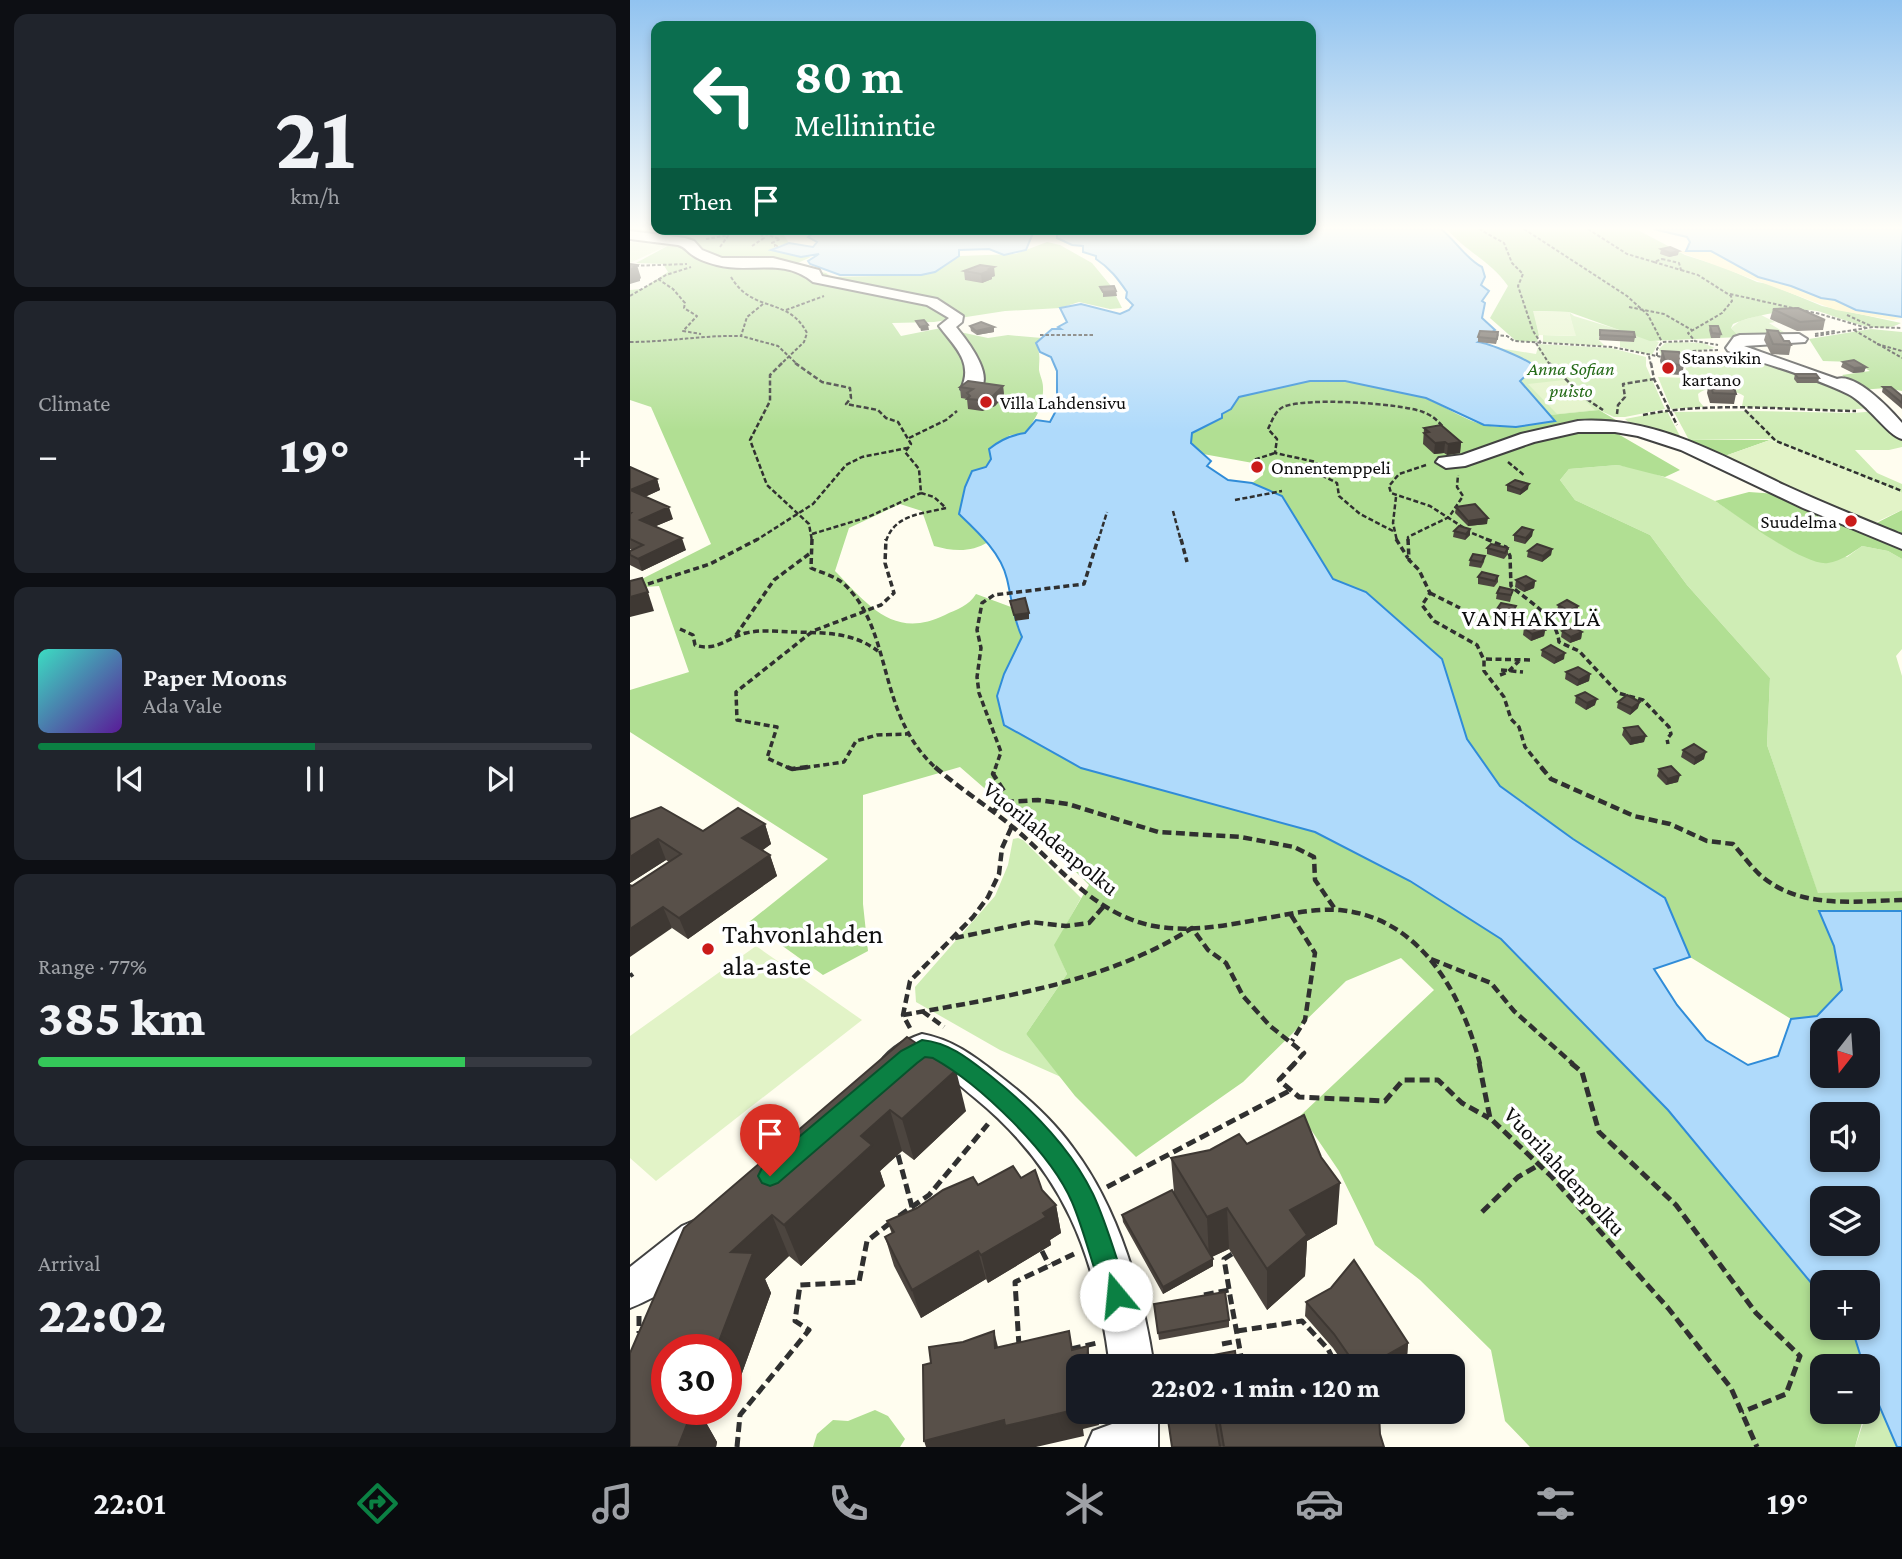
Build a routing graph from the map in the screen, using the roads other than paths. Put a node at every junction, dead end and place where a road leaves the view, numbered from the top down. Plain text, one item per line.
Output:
1 (905, 297) edge
2 (1776, 324) edge
3 (1801, 338) junction
4 (970, 389) edge
5 (1856, 391) junction
6 (1902, 434) edge
7 (1666, 439) junction
8 (1453, 462) road end
9 (1780, 491) junction
10 (1902, 543) edge
11 (868, 1092) edge
12 (723, 1216) edge
13 (635, 1301) edge
14 (1119, 1354) edge

1 - 4 street
2 - 3 street
3 - 5 street
3 - 5 street
5 - 6 street
7 - 8 street
7 - 9 street
7 - 9 lane
9 - 10 street
11 - 14 street
12 - 13 street

